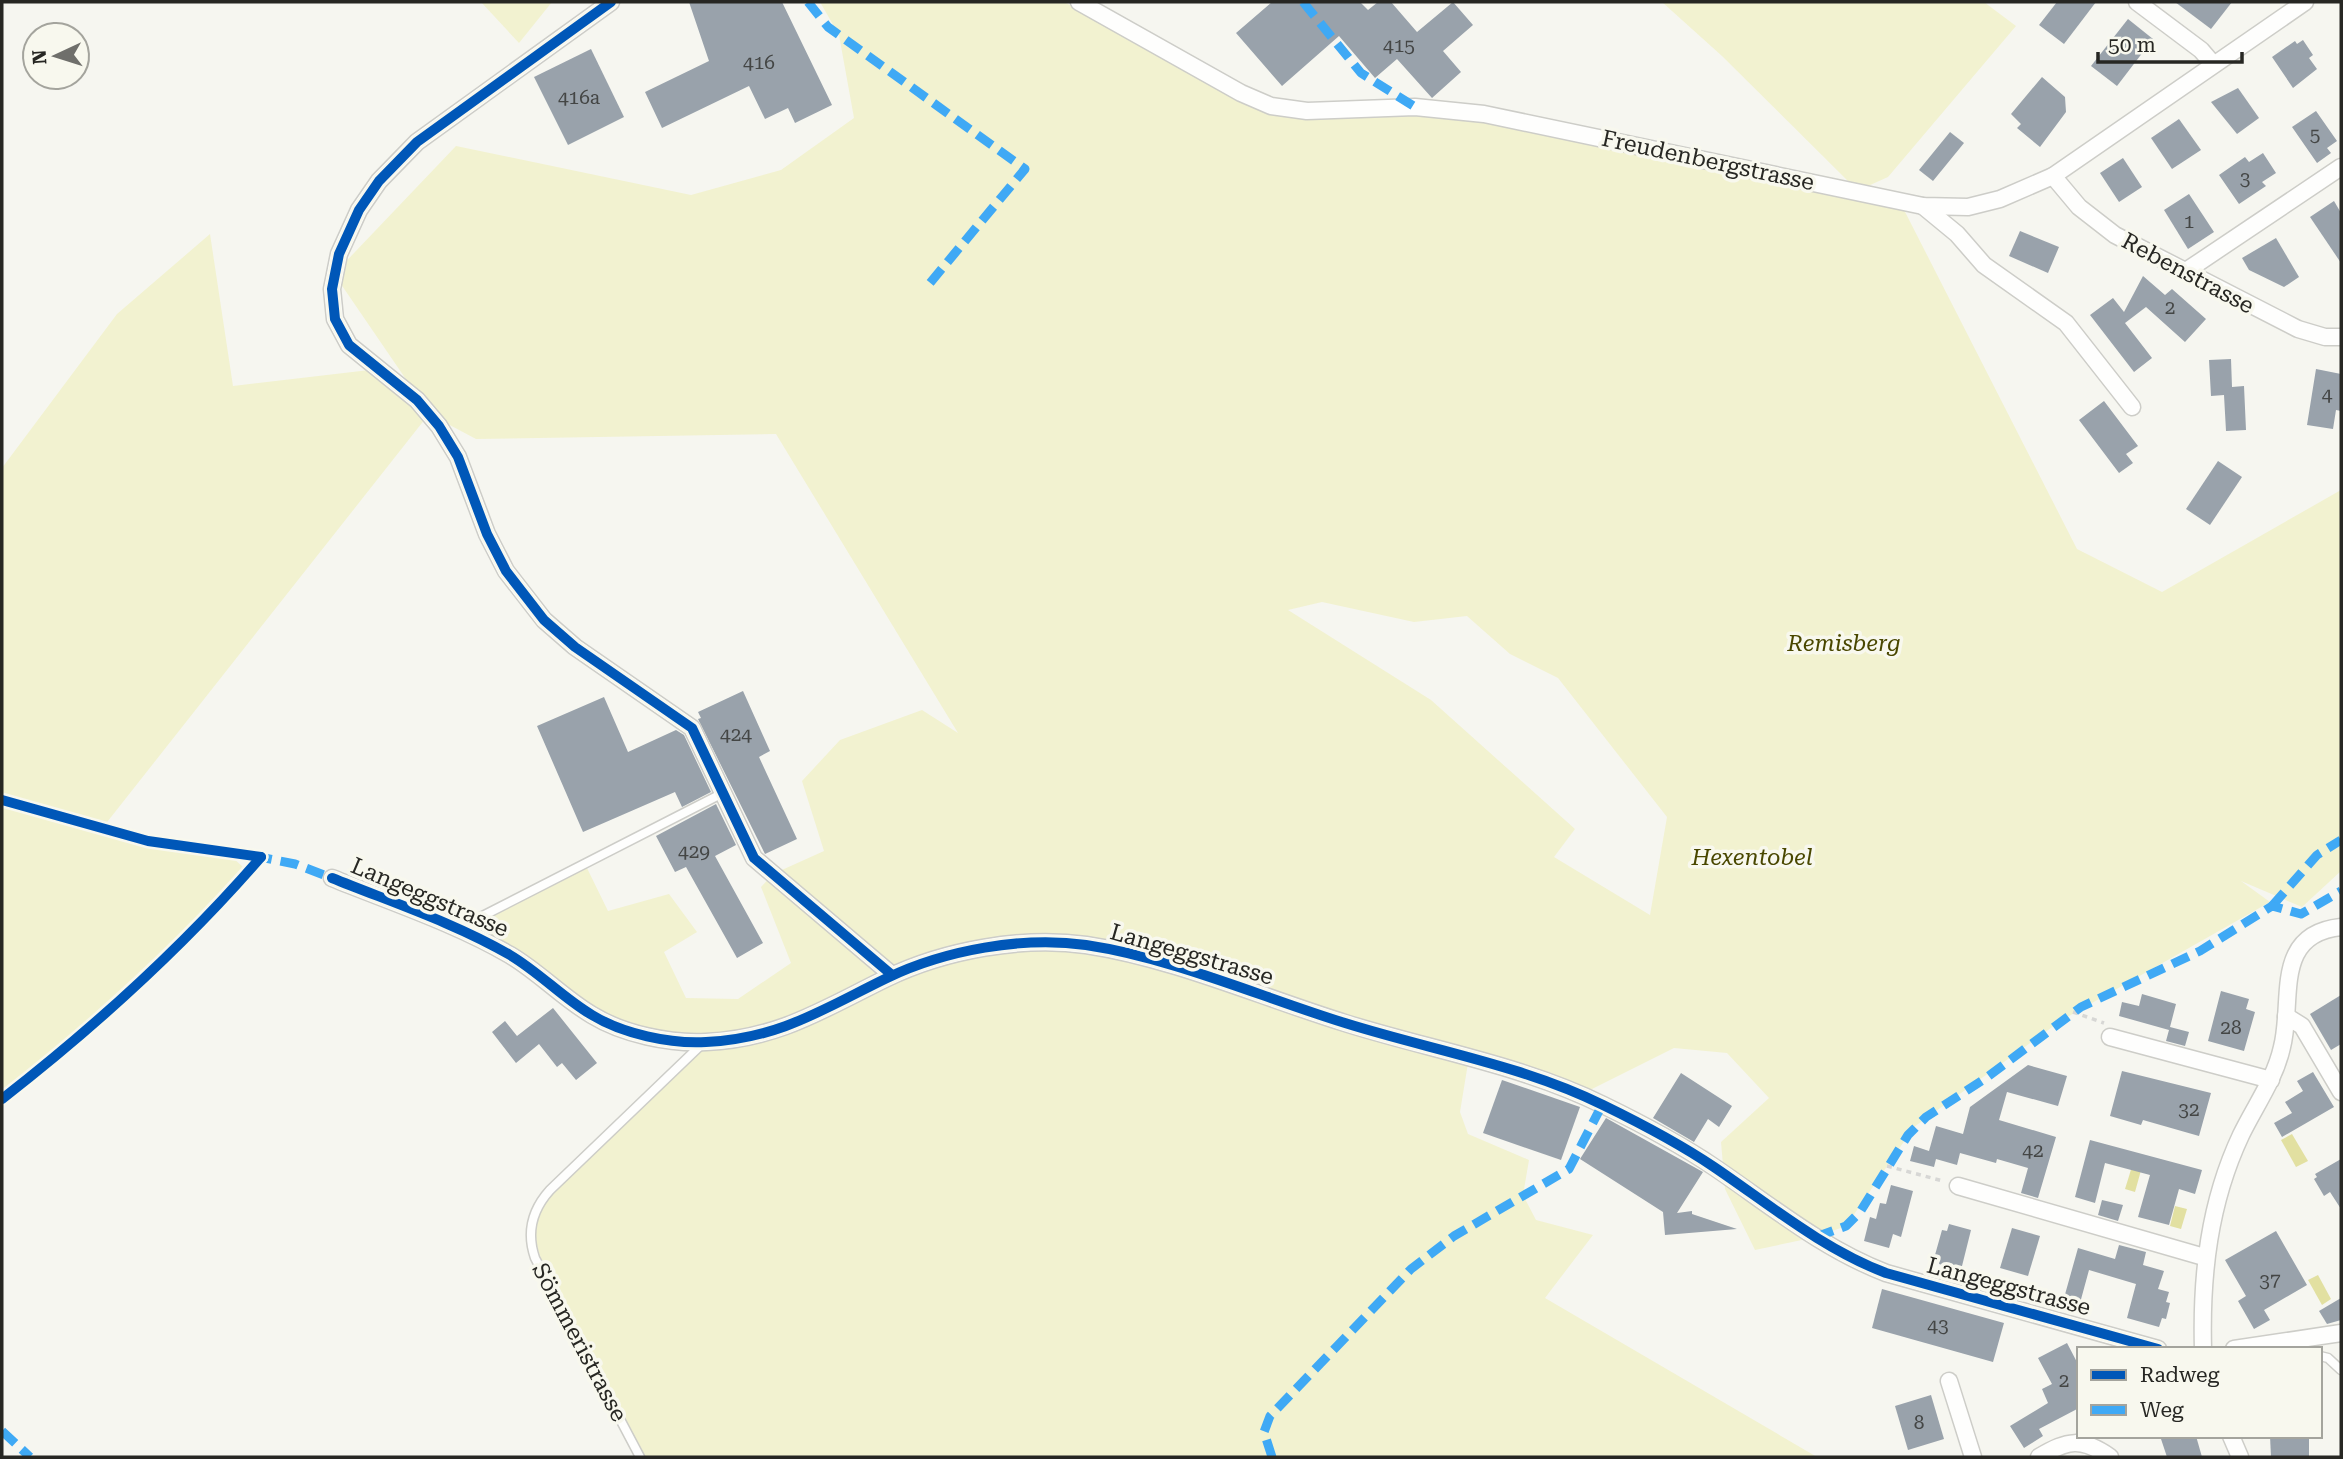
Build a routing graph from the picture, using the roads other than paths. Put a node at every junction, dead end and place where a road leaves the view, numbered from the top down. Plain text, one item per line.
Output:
1 (611, 2) edge
2 (1079, 2) edge
3 (2137, 2) edge
4 (2305, 2) edge
5 (2213, 64) junction
6 (2341, 167) edge
7 (2053, 176) junction
8 (1923, 206) junction
9 (2186, 271) junction
10 (2341, 337) edge
11 (2132, 407) dead end
12 (723, 793) junction
13 (332, 878) dead end
14 (2341, 927) edge
15 (459, 929) junction
16 (892, 975) junction
17 (2286, 1016) junction
18 (2110, 1037) road end
19 (703, 1043) junction
20 (2271, 1080) junction
21 (2341, 1092) edge
22 (1958, 1186) road end
23 (2204, 1257) junction
24 (2341, 1334) edge
25 (2151, 1347) edge
26 (2203, 1347) edge
27 (2248, 1347) edge
28 (2322, 1356) edge
29 (2341, 1370) edge
30 (1949, 1381) dead end
31 (2232, 1438) edge
32 (640, 1457) edge
33 (1973, 1457) edge
34 (2039, 1457) edge
35 (2110, 1457) edge
36 (2240, 1457) edge

1 - 12 street
2 - 8 street, Freudenbergstrasse
3 - 5 street
4 - 5 street, Freudenbergstrasse
5 - 7 street, Freudenbergstrasse
6 - 9 street
7 - 8 street, Freudenbergstrasse
7 - 9 street, Rebenstrasse
8 - 11 street
9 - 10 street, Rebenstrasse
12 - 15 lane
12 - 16 street
13 - 15 street, Langeggstrasse
14 - 17 street
15 - 19 street, Langeggstrasse
16 - 19 street, Langeggstrasse
16 - 25 street, Langeggstrasse
17 - 20 street
17 - 21 street
18 - 20 street
19 - 32 lane, Sömmeristrasse
20 - 23 street
22 - 23 street
23 - 26 street
24 - 27 street
28 - 29 lane
30 - 33 street
31 - 36 street
34 - 35 street

